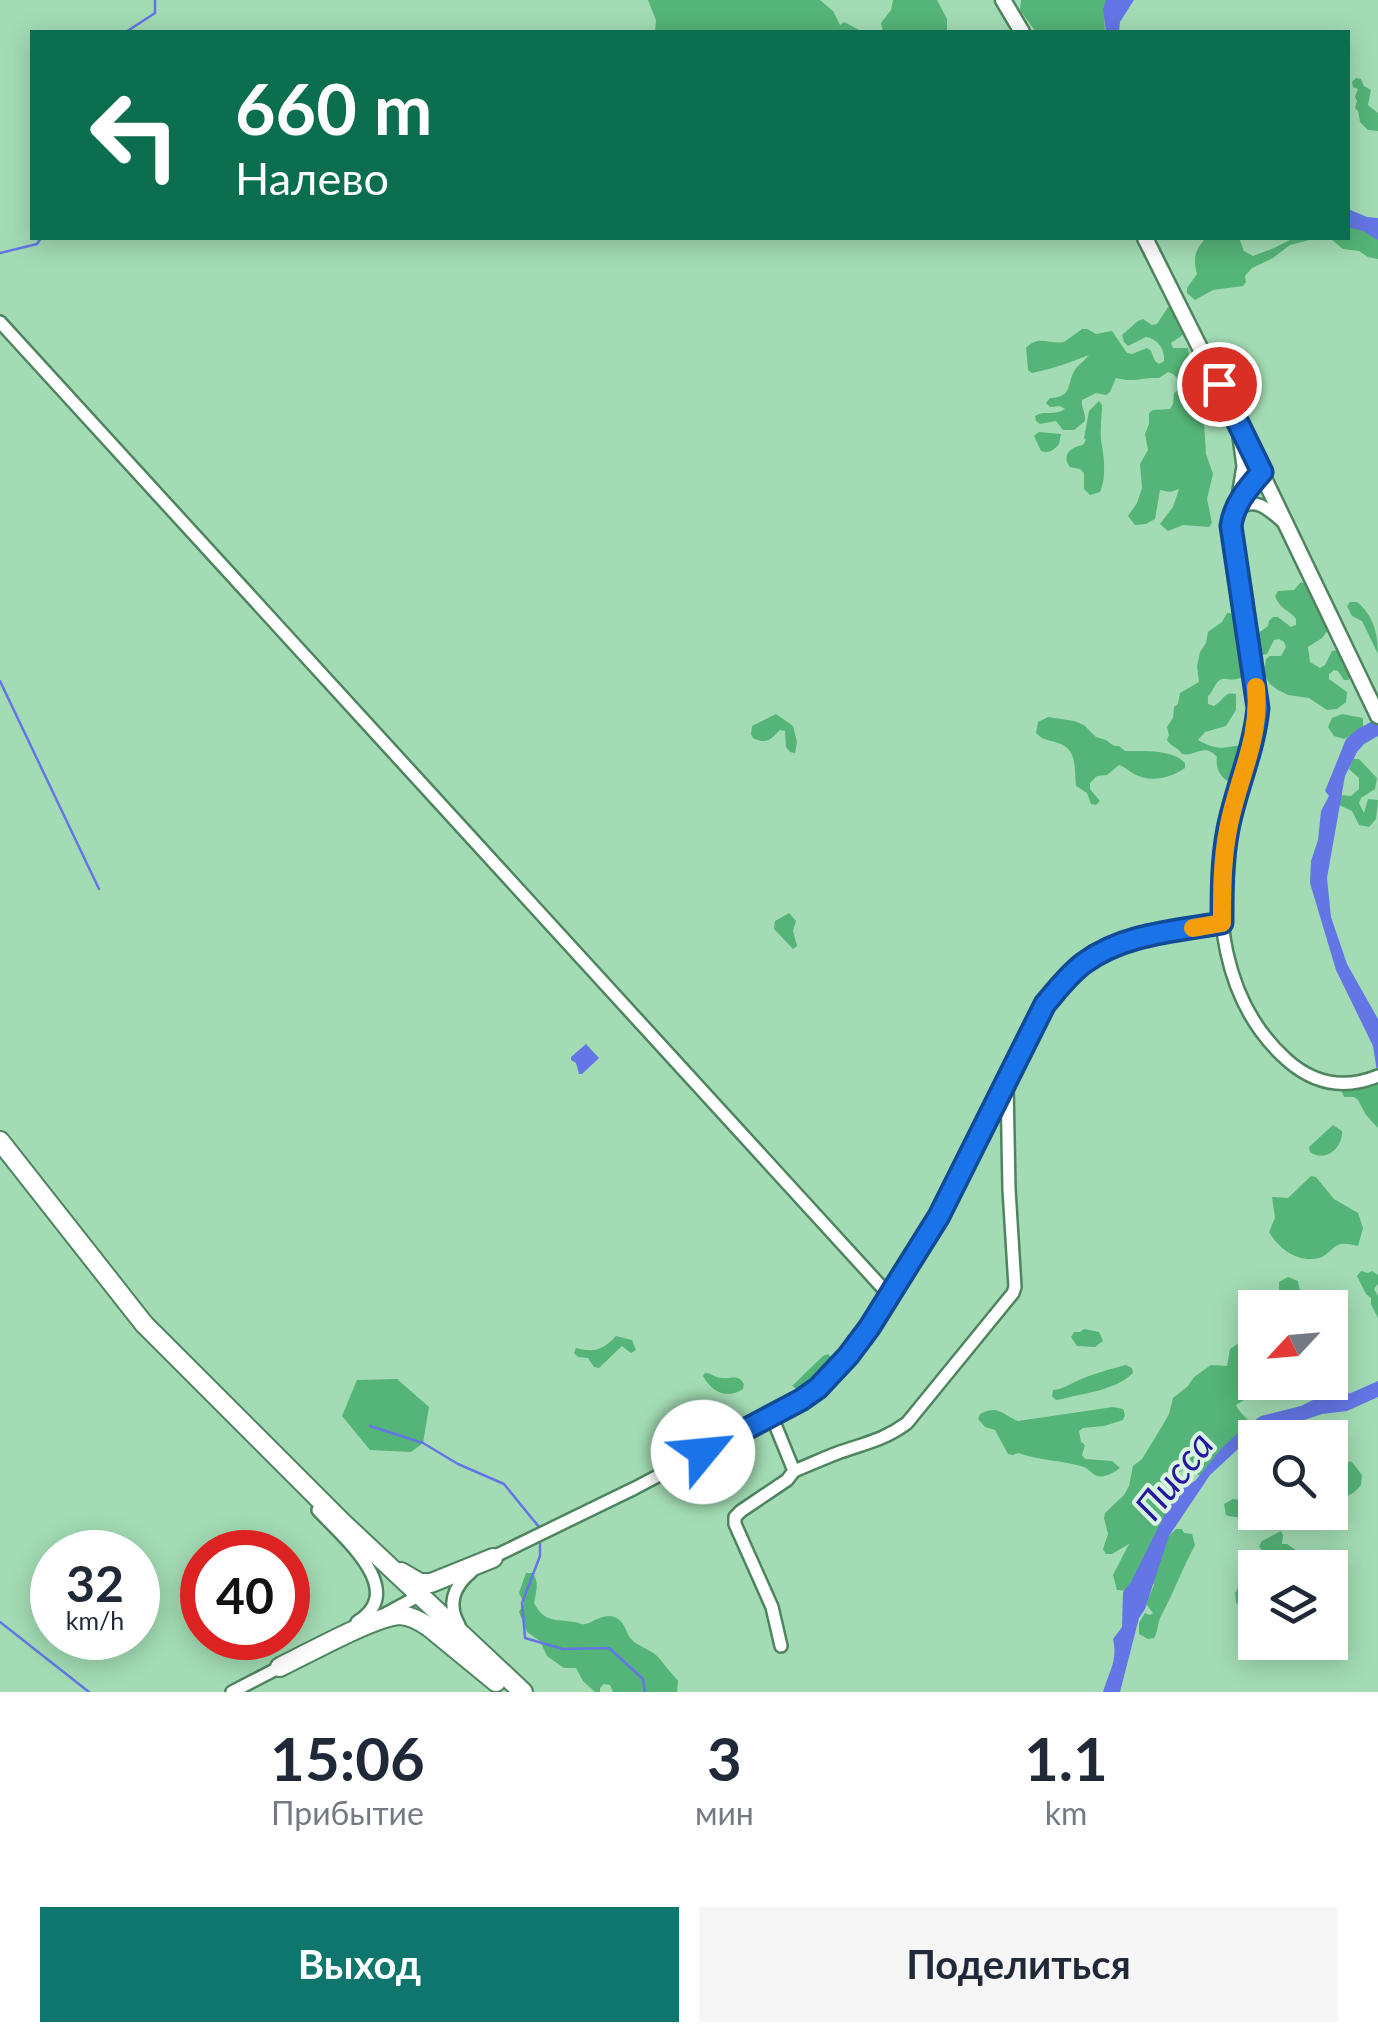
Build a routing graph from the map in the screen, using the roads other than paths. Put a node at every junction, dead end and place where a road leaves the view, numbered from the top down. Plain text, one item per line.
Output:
1 (1003, 0) edge
2 (1021, 30) edge
3 (1146, 240) edge
4 (0, 322) edge
5 (1236, 418) junction
6 (1262, 472) junction
7 (1235, 511) junction
8 (1288, 528) junction
9 (1378, 716) edge
10 (1222, 923) junction
11 (1374, 1078) edge
12 (1007, 1082) junction
13 (0, 1142) edge
14 (889, 1295) junction
15 (772, 1416) junction
16 (794, 1471) junction
17 (291, 1475) junction
18 (493, 1558) junction
19 (414, 1599) junction
20 (782, 1646) dead end
21 (280, 1667) junction
22 (232, 1692) edge
23 (508, 1692) edge
24 (524, 1692) edge

1 - 2 main road
3 - 5 main road
4 - 14 street
5 - 6 main road
5 - 7 street
6 - 7 street
6 - 8 main road
7 - 8 street
7 - 10 street
8 - 9 main road
10 - 11 street
10 - 12 street
12 - 14 street
12 - 16 street
13 - 17 highway
14 - 15 street
15 - 16 street
15 - 18 street
16 - 20 street
17 - 18 highway
17 - 19 highway
17 - 21 street
18 - 19 street
18 - 24 street
19 - 21 street
19 - 23 highway
19 - 24 highway
21 - 22 street
21 - 23 highway

